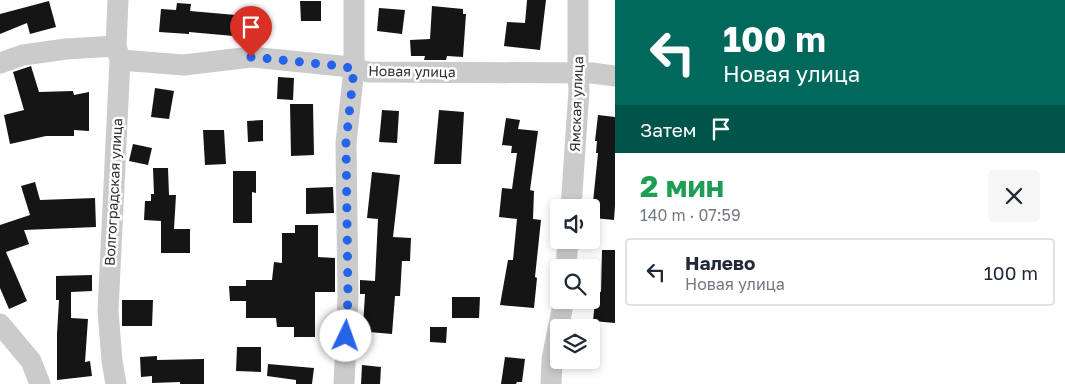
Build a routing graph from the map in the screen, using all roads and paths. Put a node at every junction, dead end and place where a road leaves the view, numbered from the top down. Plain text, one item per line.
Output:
1 (118, 0) edge
2 (354, 0) edge
3 (578, 0) edge
4 (118, 53) junction
5 (0, 62) edge
6 (354, 69) junction
7 (578, 74) junction
8 (615, 76) edge
9 (572, 199) edge
10 (562, 309) edge
11 (0, 324) edge
12 (40, 384) edge
13 (116, 384) edge
14 (344, 384) edge
15 (551, 384) edge

1 - 4 street, Волгоградская улица
2 - 6 street
3 - 7 street, Ямская улица
4 - 5 street, Новая улица
4 - 6 street, Новая улица
4 - 13 street, Волгоградская улица
6 - 7 street, Новая улица
6 - 14 street
7 - 8 street, Новая улица
7 - 9 street, Ямская улица
10 - 15 street
11 - 12 street

